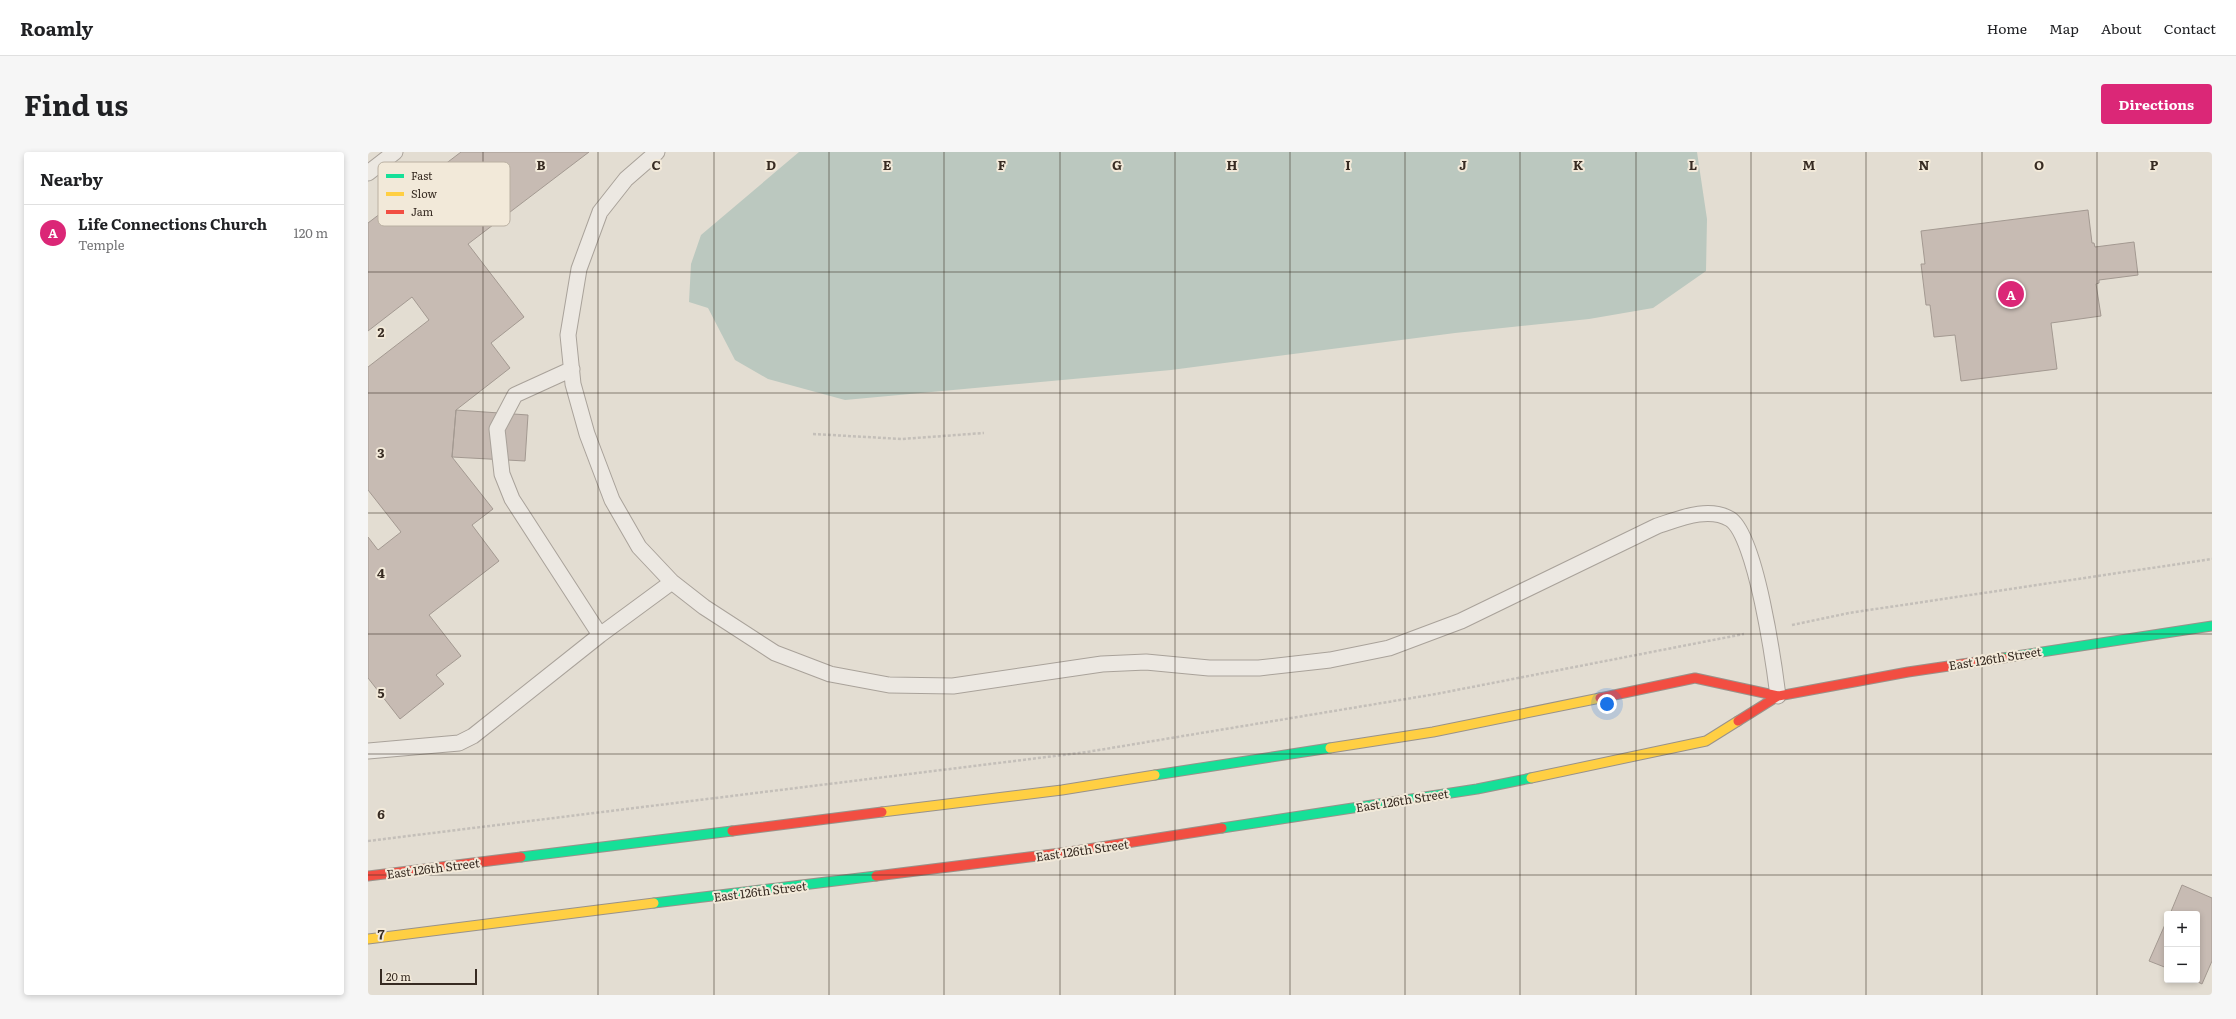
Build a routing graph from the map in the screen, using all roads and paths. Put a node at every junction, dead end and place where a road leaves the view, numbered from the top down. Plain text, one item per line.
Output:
1 (395, 152) edge
2 (657, 152) edge
3 (382, 162) edge
4 (378, 165) edge
5 (368, 173) edge
6 (572, 369) junction
7 (984, 433) dead end
8 (813, 434) dead end
9 (2212, 559) edge
10 (672, 582) junction
11 (2212, 626) edge
12 (1769, 629) junction
13 (600, 635) junction
14 (1778, 696) junction
15 (368, 751) edge
16 (368, 841) edge
17 (368, 876) edge
18 (368, 939) edge

1 - 3 lane
2 - 6 lane
4 - 5 lane
6 - 10 lane
6 - 13 lane
7 - 8 path
9 - 12 path
10 - 12 lane
10 - 13 lane
11 - 14 main road, East 126th Street
12 - 14 lane
12 - 16 path
13 - 15 lane
14 - 17 main road, East 126th Street
14 - 18 main road, East 126th Street

